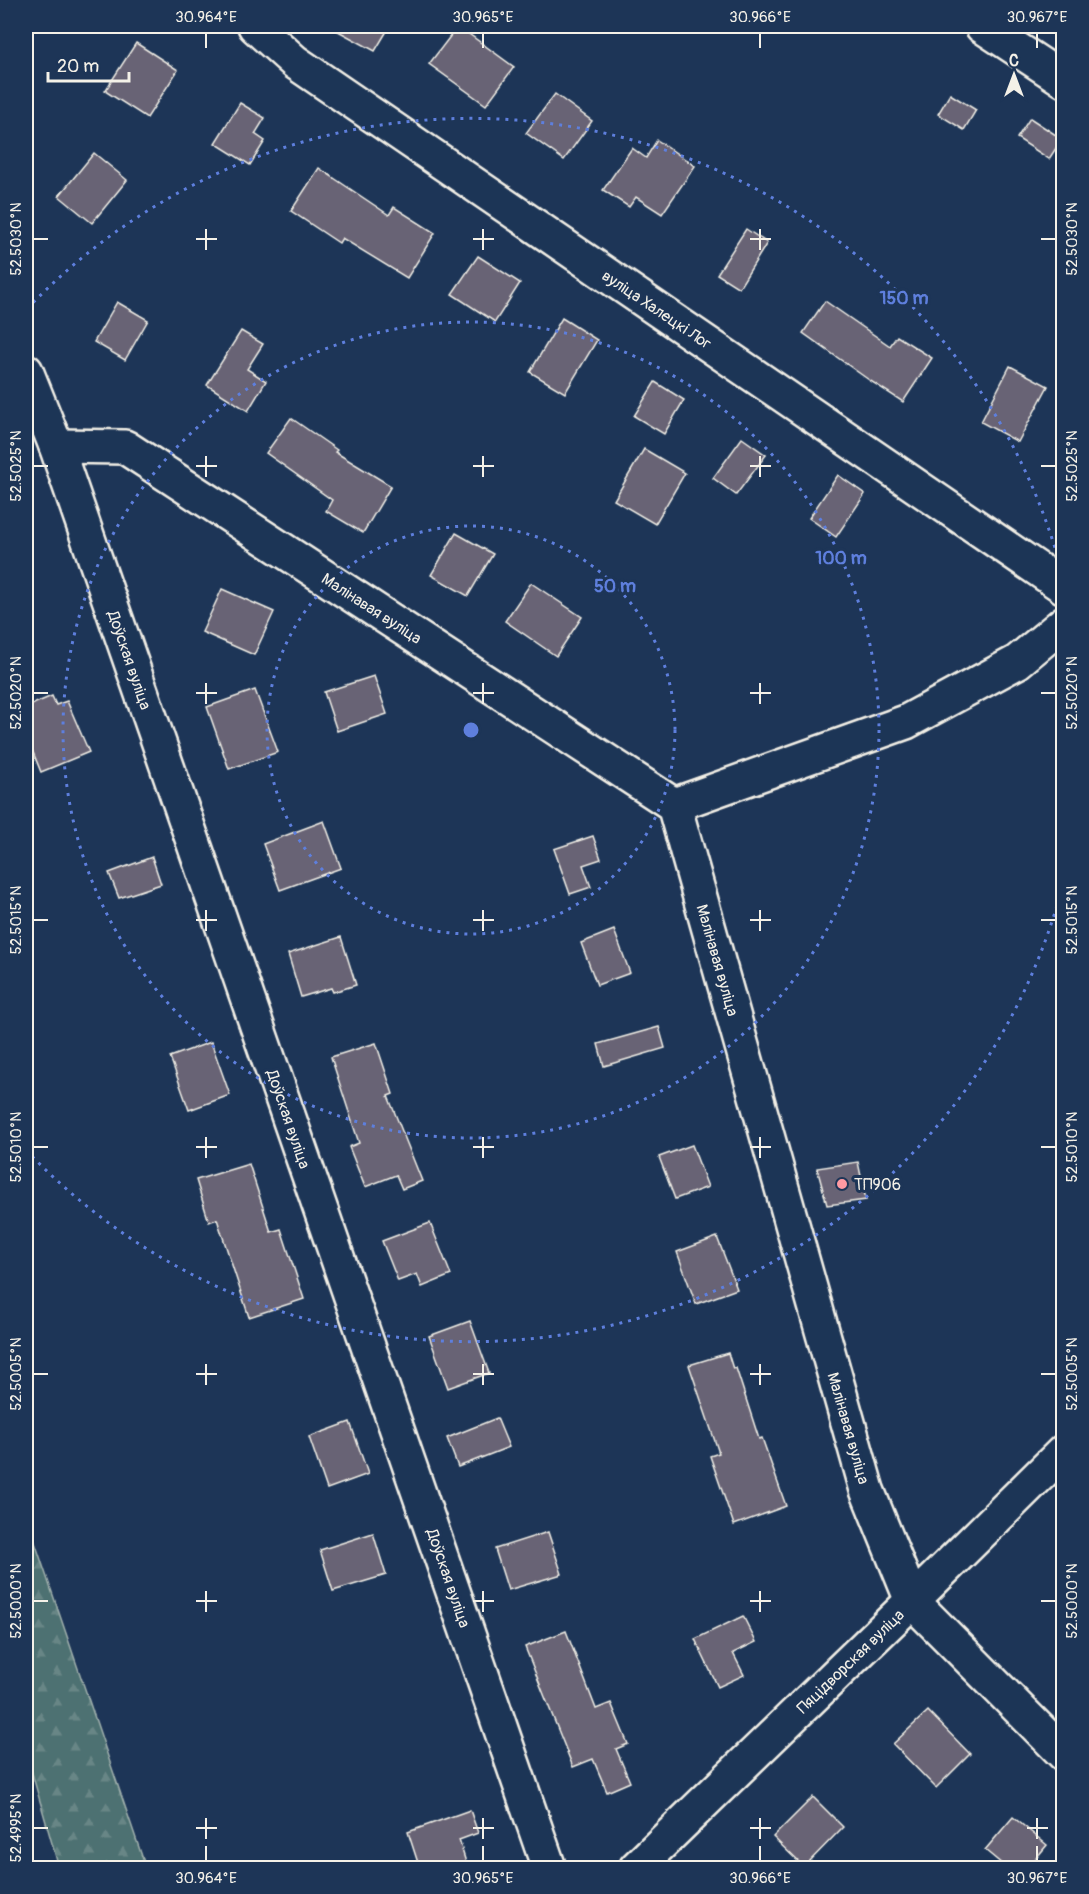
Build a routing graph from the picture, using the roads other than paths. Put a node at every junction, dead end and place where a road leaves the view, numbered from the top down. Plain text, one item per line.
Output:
1 (255, 26) edge
2 (982, 26) edge
3 (1064, 80) edge
4 (26, 371) edge
5 (56, 446) junction
6 (1064, 587) edge
7 (1064, 623) edge
8 (674, 804) junction
9 (1064, 1451) edge
10 (912, 1601) junction
11 (1064, 1754) edge
12 (549, 1869) edge
13 (636, 1869) edge

1 - 6 street, вуліца Халецкі Лог
2 - 3 street
4 - 5 street, Доўская вуліца
5 - 8 street, Малінавая вуліца
5 - 12 street, Доўская вуліца
7 - 8 street
8 - 10 street, Малінавая вуліца
9 - 10 street, Пяцідворская вуліца
10 - 11 street, Малінавая вуліца
10 - 13 street, Пяцідворская вуліца

